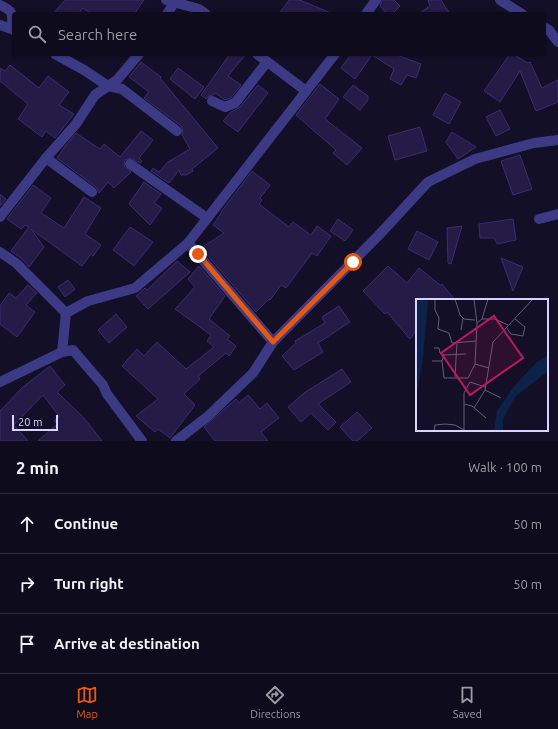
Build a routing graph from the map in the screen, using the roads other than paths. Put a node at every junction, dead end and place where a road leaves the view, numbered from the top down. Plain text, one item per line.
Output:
1 (376, 0) edge
2 (500, 0) edge
3 (170, 2) edge
4 (0, 5) edge
5 (168, 12) edge
6 (203, 12) edge
7 (367, 12) edge
8 (519, 12) edge
9 (12, 21) edge
10 (0, 25) edge
11 (546, 28) edge
12 (12, 30) edge
13 (558, 42) edge
14 (59, 56) edge
15 (137, 56) edge
16 (260, 56) edge
17 (333, 56) edge
18 (267, 62) junction
19 (108, 86) junction
20 (306, 91) junction
21 (212, 101) dead end
22 (176, 131) dead end
23 (558, 140) edge
24 (46, 158) junction
25 (130, 164) dead end
26 (92, 192) dead end
27 (558, 214) edge
28 (0, 217) edge
29 (206, 218) junction
30 (538, 219) dead end
31 (188, 243) junction
32 (0, 252) edge
33 (66, 313) junction
34 (273, 342) junction
35 (62, 352) junction
36 (0, 382) edge
37 (142, 441) edge
38 (176, 441) edge

1 - 7 street
2 - 8 street
3 - 5 street
3 - 6 street
4 - 9 street
10 - 12 street
11 - 13 street
14 - 19 street
15 - 19 street
16 - 18 street
17 - 20 street
18 - 20 street
18 - 21 street
19 - 22 street
19 - 24 street
20 - 29 street
23 - 34 street
24 - 26 street
24 - 28 street
25 - 29 street
27 - 30 street
29 - 31 street
31 - 33 street
31 - 34 street
32 - 33 street
33 - 35 street
34 - 38 street
35 - 36 street
35 - 37 street

